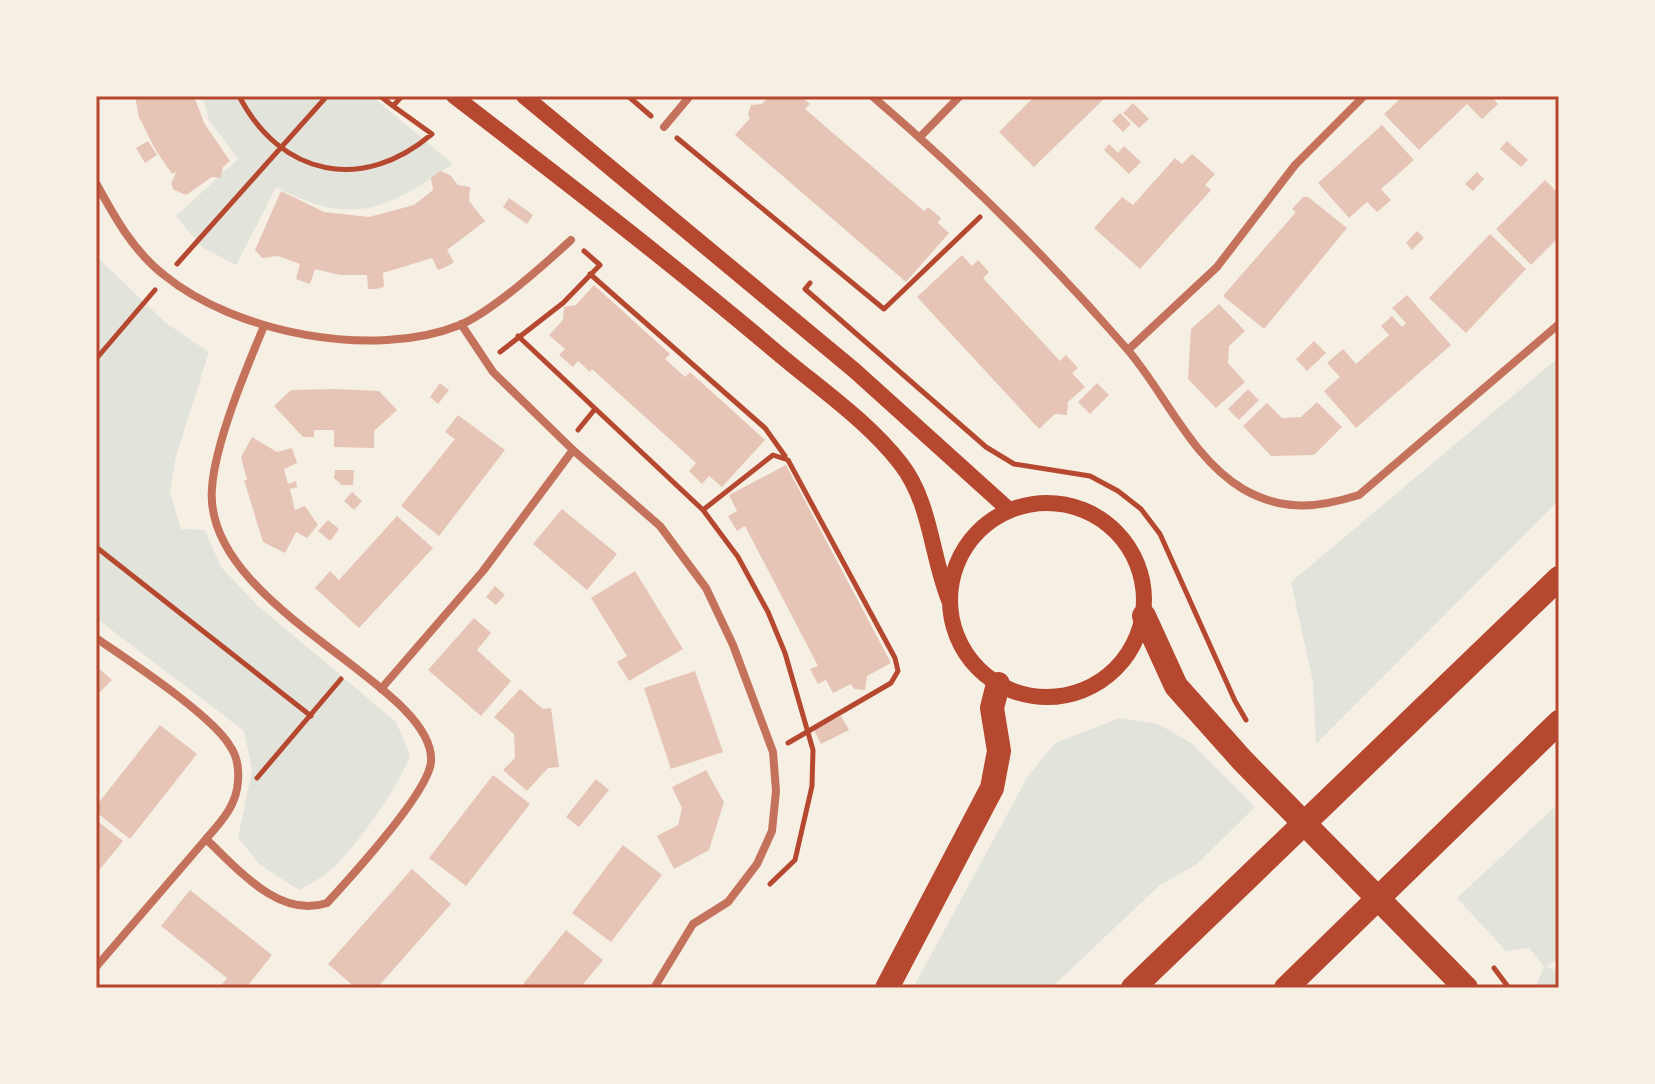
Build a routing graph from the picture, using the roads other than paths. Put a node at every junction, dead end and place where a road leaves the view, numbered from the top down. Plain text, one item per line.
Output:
1 (454, 96) edge
2 (524, 96) edge
3 (690, 96) edge
4 (872, 96) edge
5 (960, 96) edge
6 (1364, 96) edge
7 (664, 127) road end
8 (920, 137) junction
9 (96, 183) edge
10 (571, 240) road end
11 (461, 324) junction
12 (1559, 324) edge
13 (264, 326) junction
14 (1128, 350) junction
15 (573, 450) junction
16 (1008, 509) junction
17 (1559, 578) edge
18 (949, 600) junction
19 (1144, 616) junction
20 (96, 638) edge
21 (998, 684) junction
22 (381, 689) junction
23 (1559, 722) edge
24 (206, 839) junction
25 (96, 967) edge
26 (1461, 981) edge
27 (654, 988) edge
28 (887, 988) edge
29 (1133, 988) edge
30 (1286, 988) edge

1 - 18 main road
2 - 16 main road
3 - 7 street
4 - 8 street
5 - 8 street
6 - 14 street
8 - 14 street
9 - 13 street
10 - 11 street
11 - 13 street
11 - 15 street
12 - 14 street
13 - 22 street
15 - 22 street
15 - 27 street
16 - 18 main road
16 - 19 main road
17 - 29 highway
18 - 21 main road
19 - 21 main road
19 - 26 highway
20 - 24 street
21 - 28 highway
22 - 24 street
23 - 30 highway
24 - 25 street

